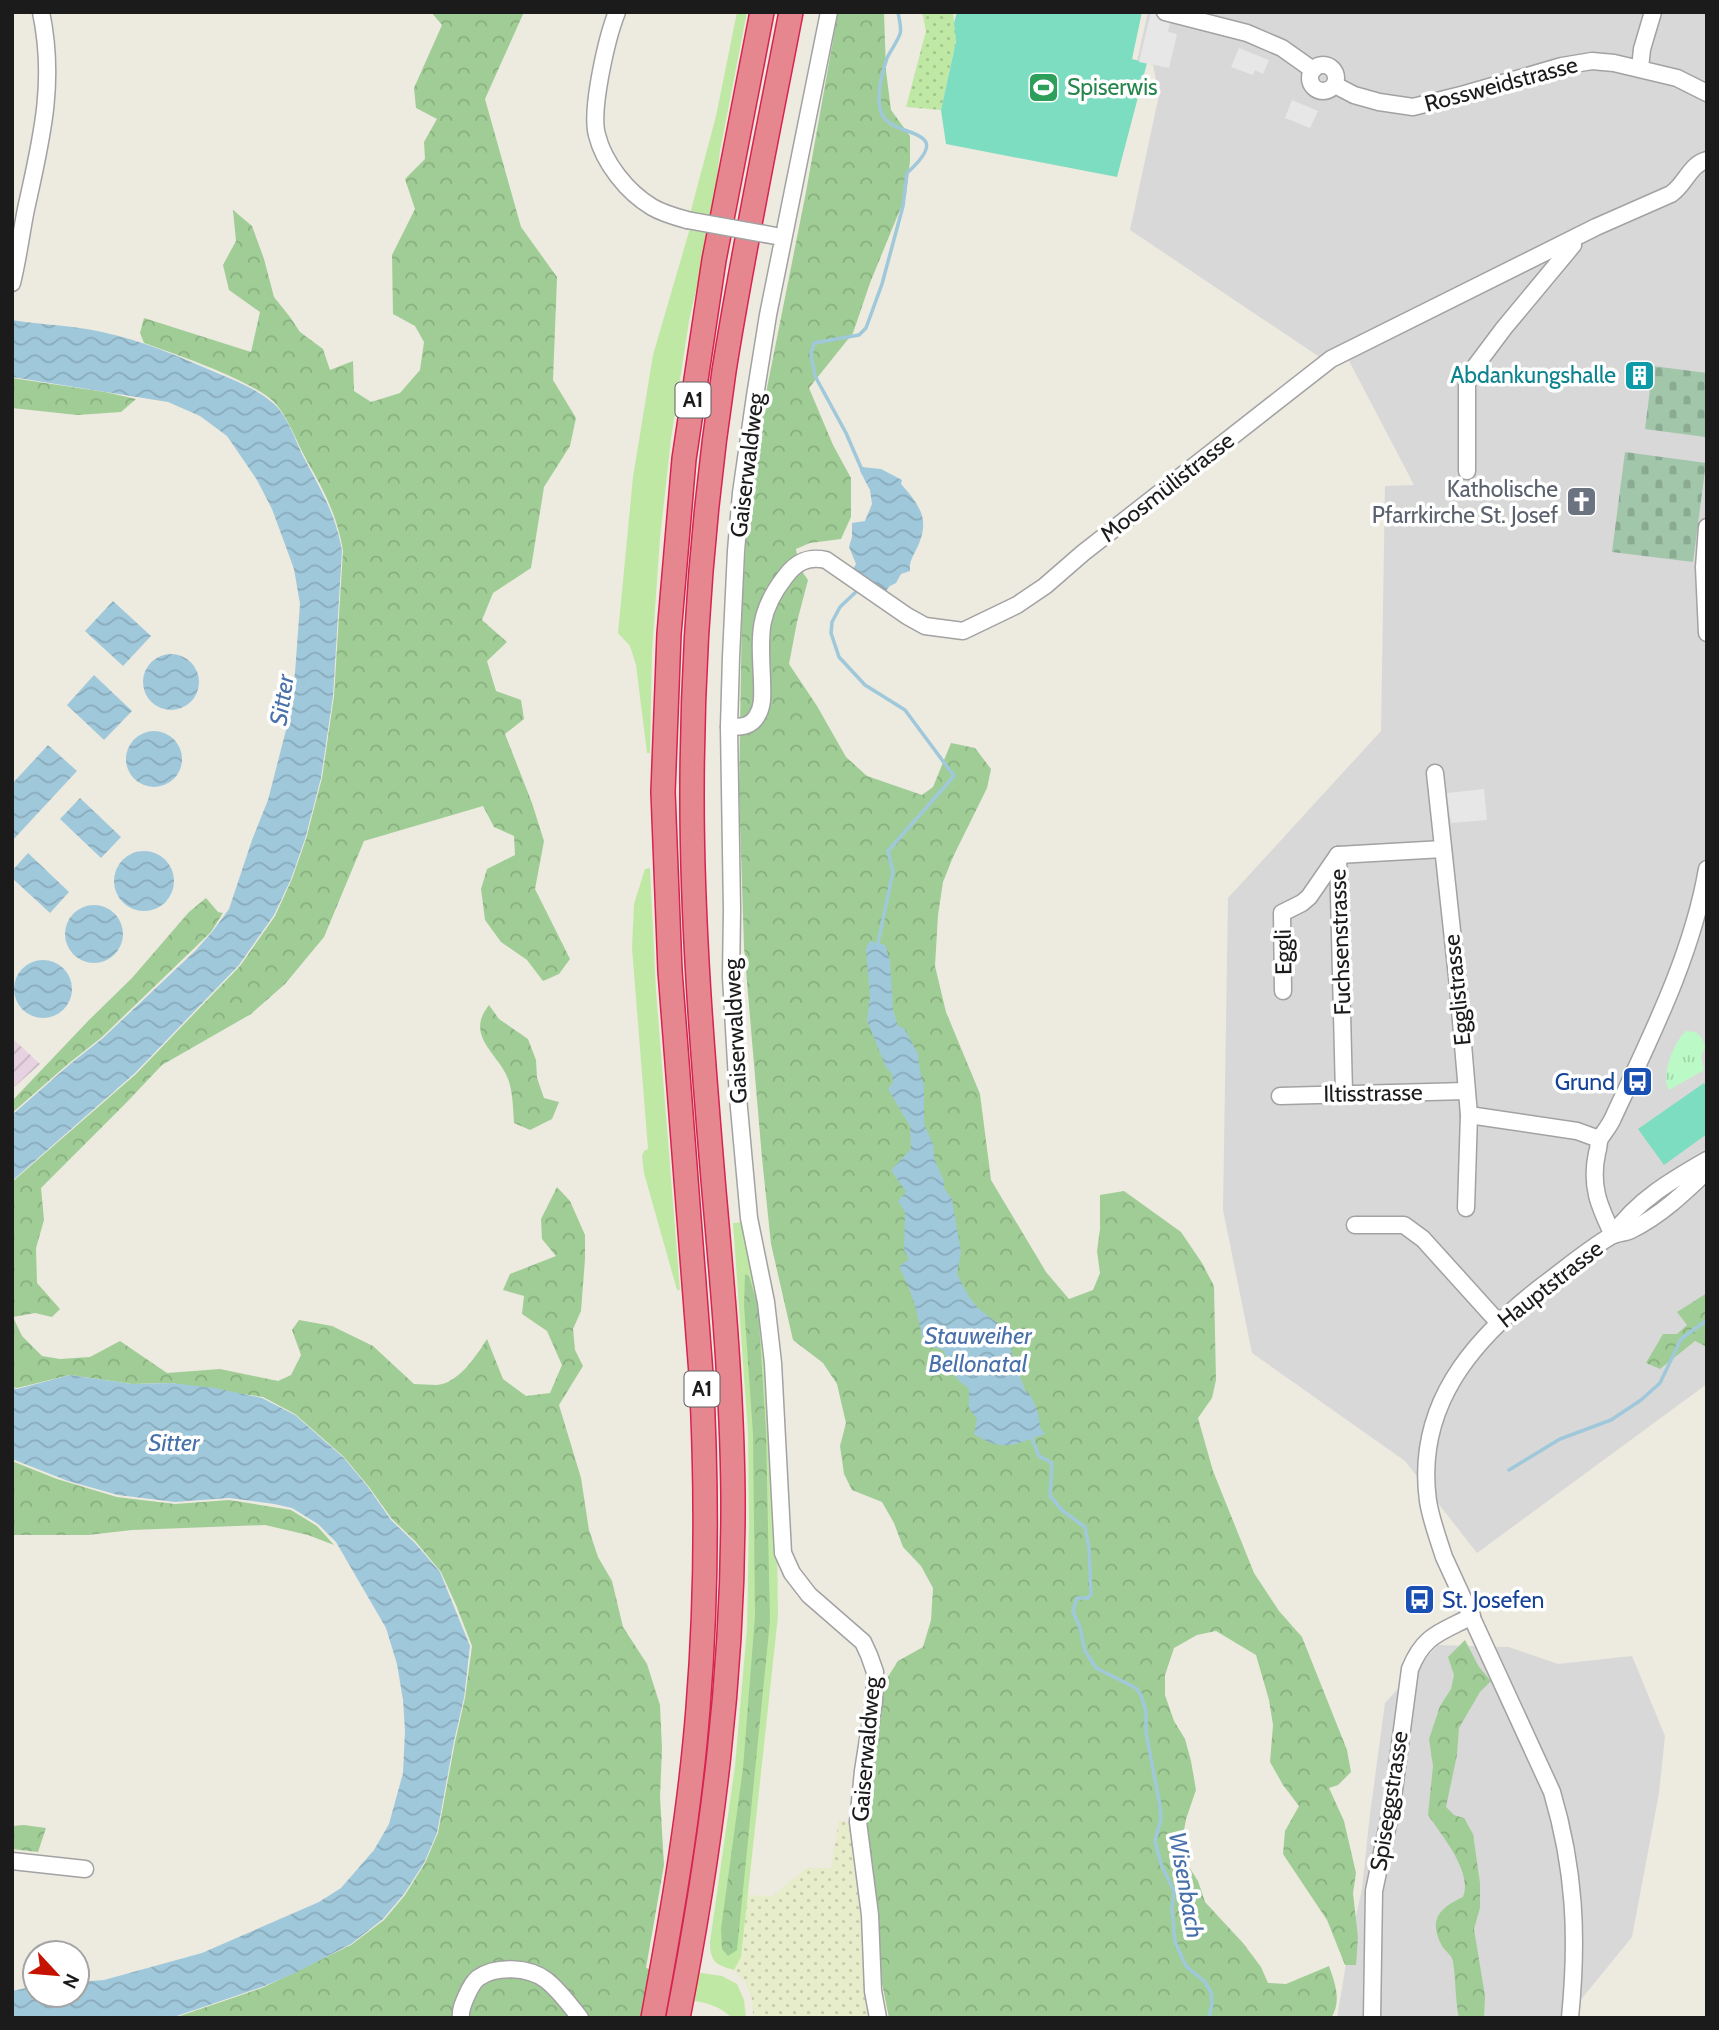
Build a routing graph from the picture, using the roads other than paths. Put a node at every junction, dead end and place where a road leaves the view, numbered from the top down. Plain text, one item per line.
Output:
1 (41, 12) edge
2 (617, 12) edge
3 (762, 12) edge
4 (790, 12) edge
5 (830, 12) edge
6 (1165, 12) edge
7 (1653, 12) edge
8 (1640, 68) junction
9 (1707, 93) edge
10 (1707, 160) edge
11 (780, 237) junction
12 (1571, 240) junction
13 (13, 279) edge
14 (1467, 471) dead end
15 (1707, 527) edge
16 (1707, 633) edge
17 (729, 727) junction
18 (1435, 773) dead end
19 (1443, 849) junction
20 (1338, 855) junction
21 (1707, 869) edge
22 (1283, 991) dead end
23 (1466, 1091) junction
24 (1344, 1093) junction
25 (1280, 1096) dead end
26 (1469, 1115) junction
27 (1600, 1139) junction
28 (1707, 1160) edge
29 (1707, 1171) edge
30 (1465, 1208) dead end
31 (1355, 1225) dead end
32 (1613, 1235) junction
33 (1498, 1322) junction
34 (1472, 1616) junction
35 (12, 1861) edge
36 (85, 1869) dead end
37 (461, 2018) edge
38 (580, 2018) edge
39 (653, 2018) edge
40 (678, 2018) edge
41 (878, 2018) edge
42 (1372, 2018) edge
43 (1570, 2018) edge

1 - 13 street
2 - 11 street, bridge
3 - 39 highway, A1
4 - 40 highway, A1
5 - 11 street, Gaiserwaldweg
6 - 8 street, Rossweidstrasse
7 - 8 street
8 - 9 street, Rossweidstrasse
10 - 12 street, Moosmülistrasse
11 - 17 street, Gaiserwaldweg
12 - 14 street
12 - 17 street, Moosmülistrasse
15 - 16 street
17 - 41 street, Gaiserwaldweg
18 - 19 street, Egglistrasse
19 - 20 street, Fuchsenstrasse
19 - 23 street, Egglistrasse
20 - 22 street, Eggli
20 - 24 street, Fuchsenstrasse
21 - 27 street, Hauptstrasse
23 - 24 street, Iltisstrasse
23 - 26 street, Egglistrasse
24 - 25 street, Iltisstrasse
26 - 27 street
26 - 30 street, Egglistrasse
27 - 32 street, Hauptstrasse
28 - 32 street
29 - 32 street
31 - 33 street
32 - 33 street, Hauptstrasse
33 - 34 street, Hauptstrasse
34 - 42 street, Spiseggstrasse
34 - 43 street, Hauptstrasse
35 - 36 street
37 - 38 street

